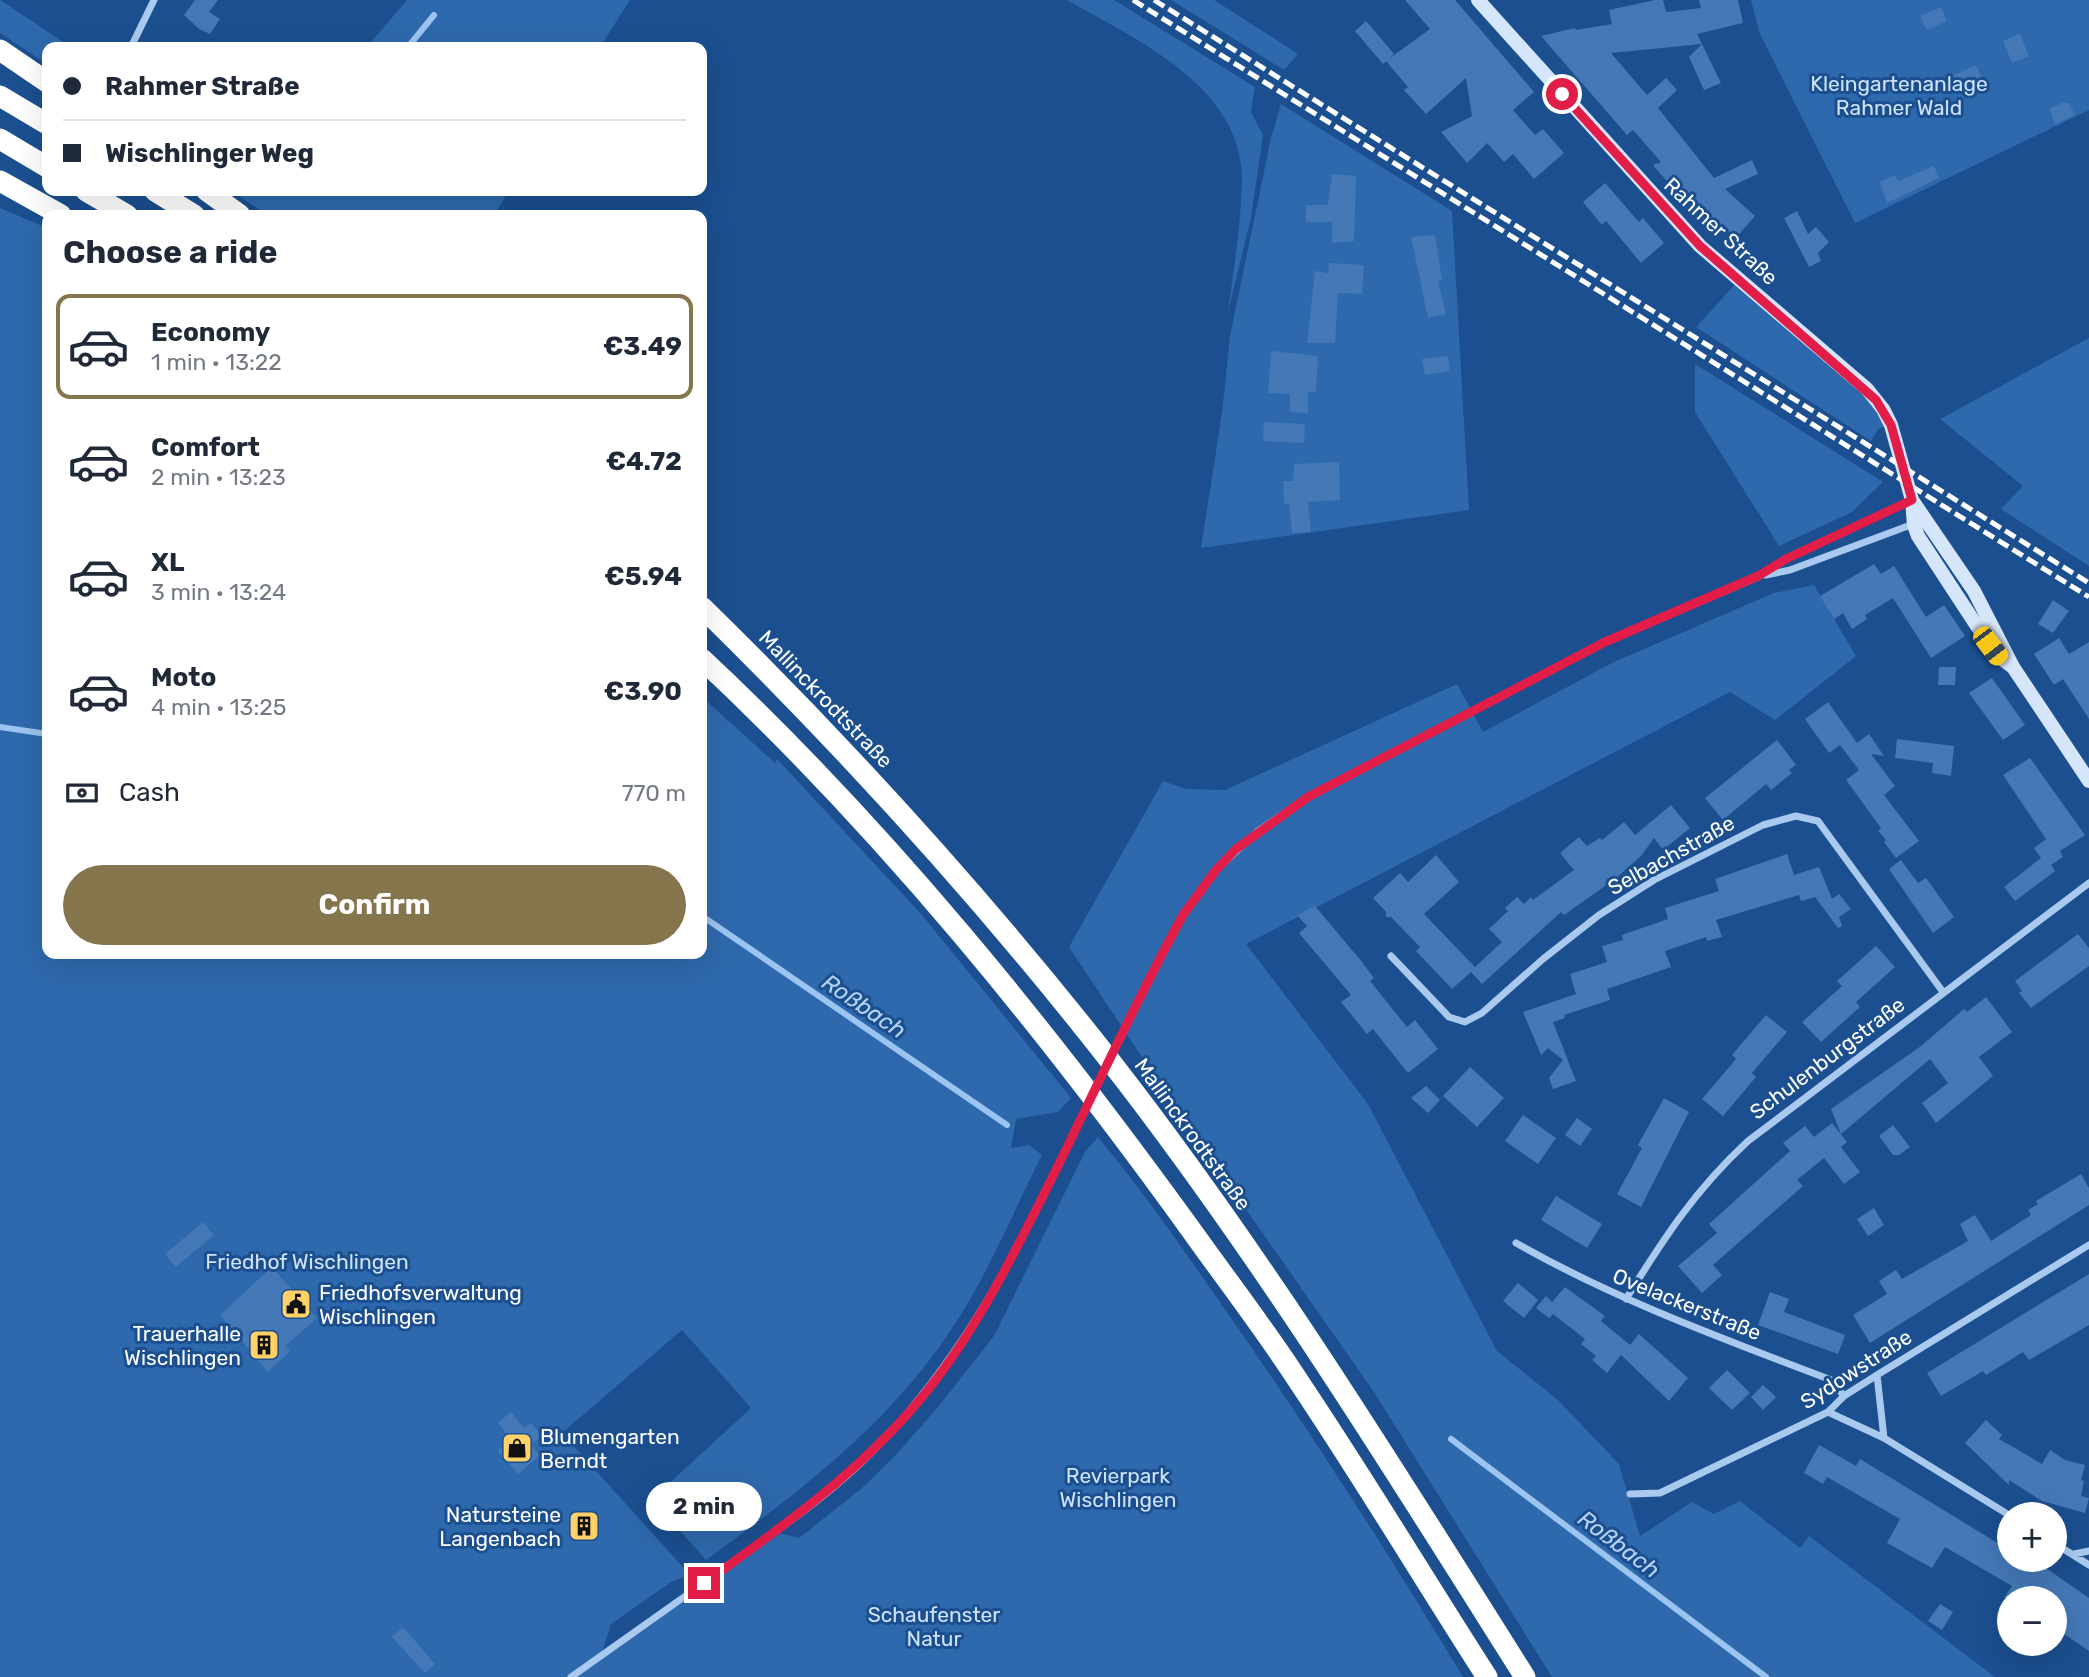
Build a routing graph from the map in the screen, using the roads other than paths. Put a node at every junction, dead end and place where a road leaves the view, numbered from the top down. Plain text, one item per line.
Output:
1 (154, 0) edge
2 (1478, 0) edge
3 (133, 42) edge
4 (0, 50) edge
5 (42, 79) edge
6 (0, 96) edge
7 (42, 121) edge
8 (0, 139) edge
9 (42, 164) edge
10 (0, 181) edge
11 (95, 196) edge
12 (163, 196) edge
13 (214, 196) edge
14 (52, 210) edge
15 (118, 210) edge
16 (186, 210) edge
17 (233, 210) edge
18 (1912, 500) junction
19 (1920, 521) junction
20 (1758, 576) junction
21 (707, 612) edge
22 (707, 664) edge
23 (2089, 781) edge
24 (2089, 883) edge
25 (1391, 956) dead end
26 (1943, 992) junction
27 (1516, 1243) dead end
28 (2089, 1245) edge
29 (1626, 1299) junction
30 (1877, 1375) junction
31 (1844, 1396) junction
32 (1828, 1412) junction
33 (1884, 1438) junction
34 (1630, 1494) dead end
35 (1997, 1508) edge
36 (2067, 1550) edge
37 (2089, 1551) edge
38 (2074, 1554) junction
39 (2089, 1565) edge
40 (571, 1677) edge
41 (1487, 1677) edge
42 (1524, 1677) edge

1 - 3 street
2 - 18 main road, Rahmer Straße
4 - 5 highway
6 - 7 highway
8 - 9 highway
10 - 14 highway
11 - 15 highway
12 - 16 highway
13 - 17 highway
18 - 19 main road, Rahmer Straße
18 - 20 street
19 - 20 street
19 - 23 main road, Rahmer Straße
20 - 40 street, bridge
21 - 42 highway, Mallinckrodtstraße
22 - 41 highway
24 - 26 street, Schulenburgstraße
25 - 26 street, Selbachstraße
26 - 29 street, Schulenburgstraße
27 - 29 street, Ovelackerstraße
28 - 30 street, Sydowstraße
29 - 31 street, Ovelackerstraße
30 - 31 street, Sydowstraße
30 - 33 street
31 - 32 street, Sydowstraße
32 - 33 street
32 - 34 street, Sydowstraße
33 - 35 street
36 - 38 street
37 - 38 street
38 - 39 street

